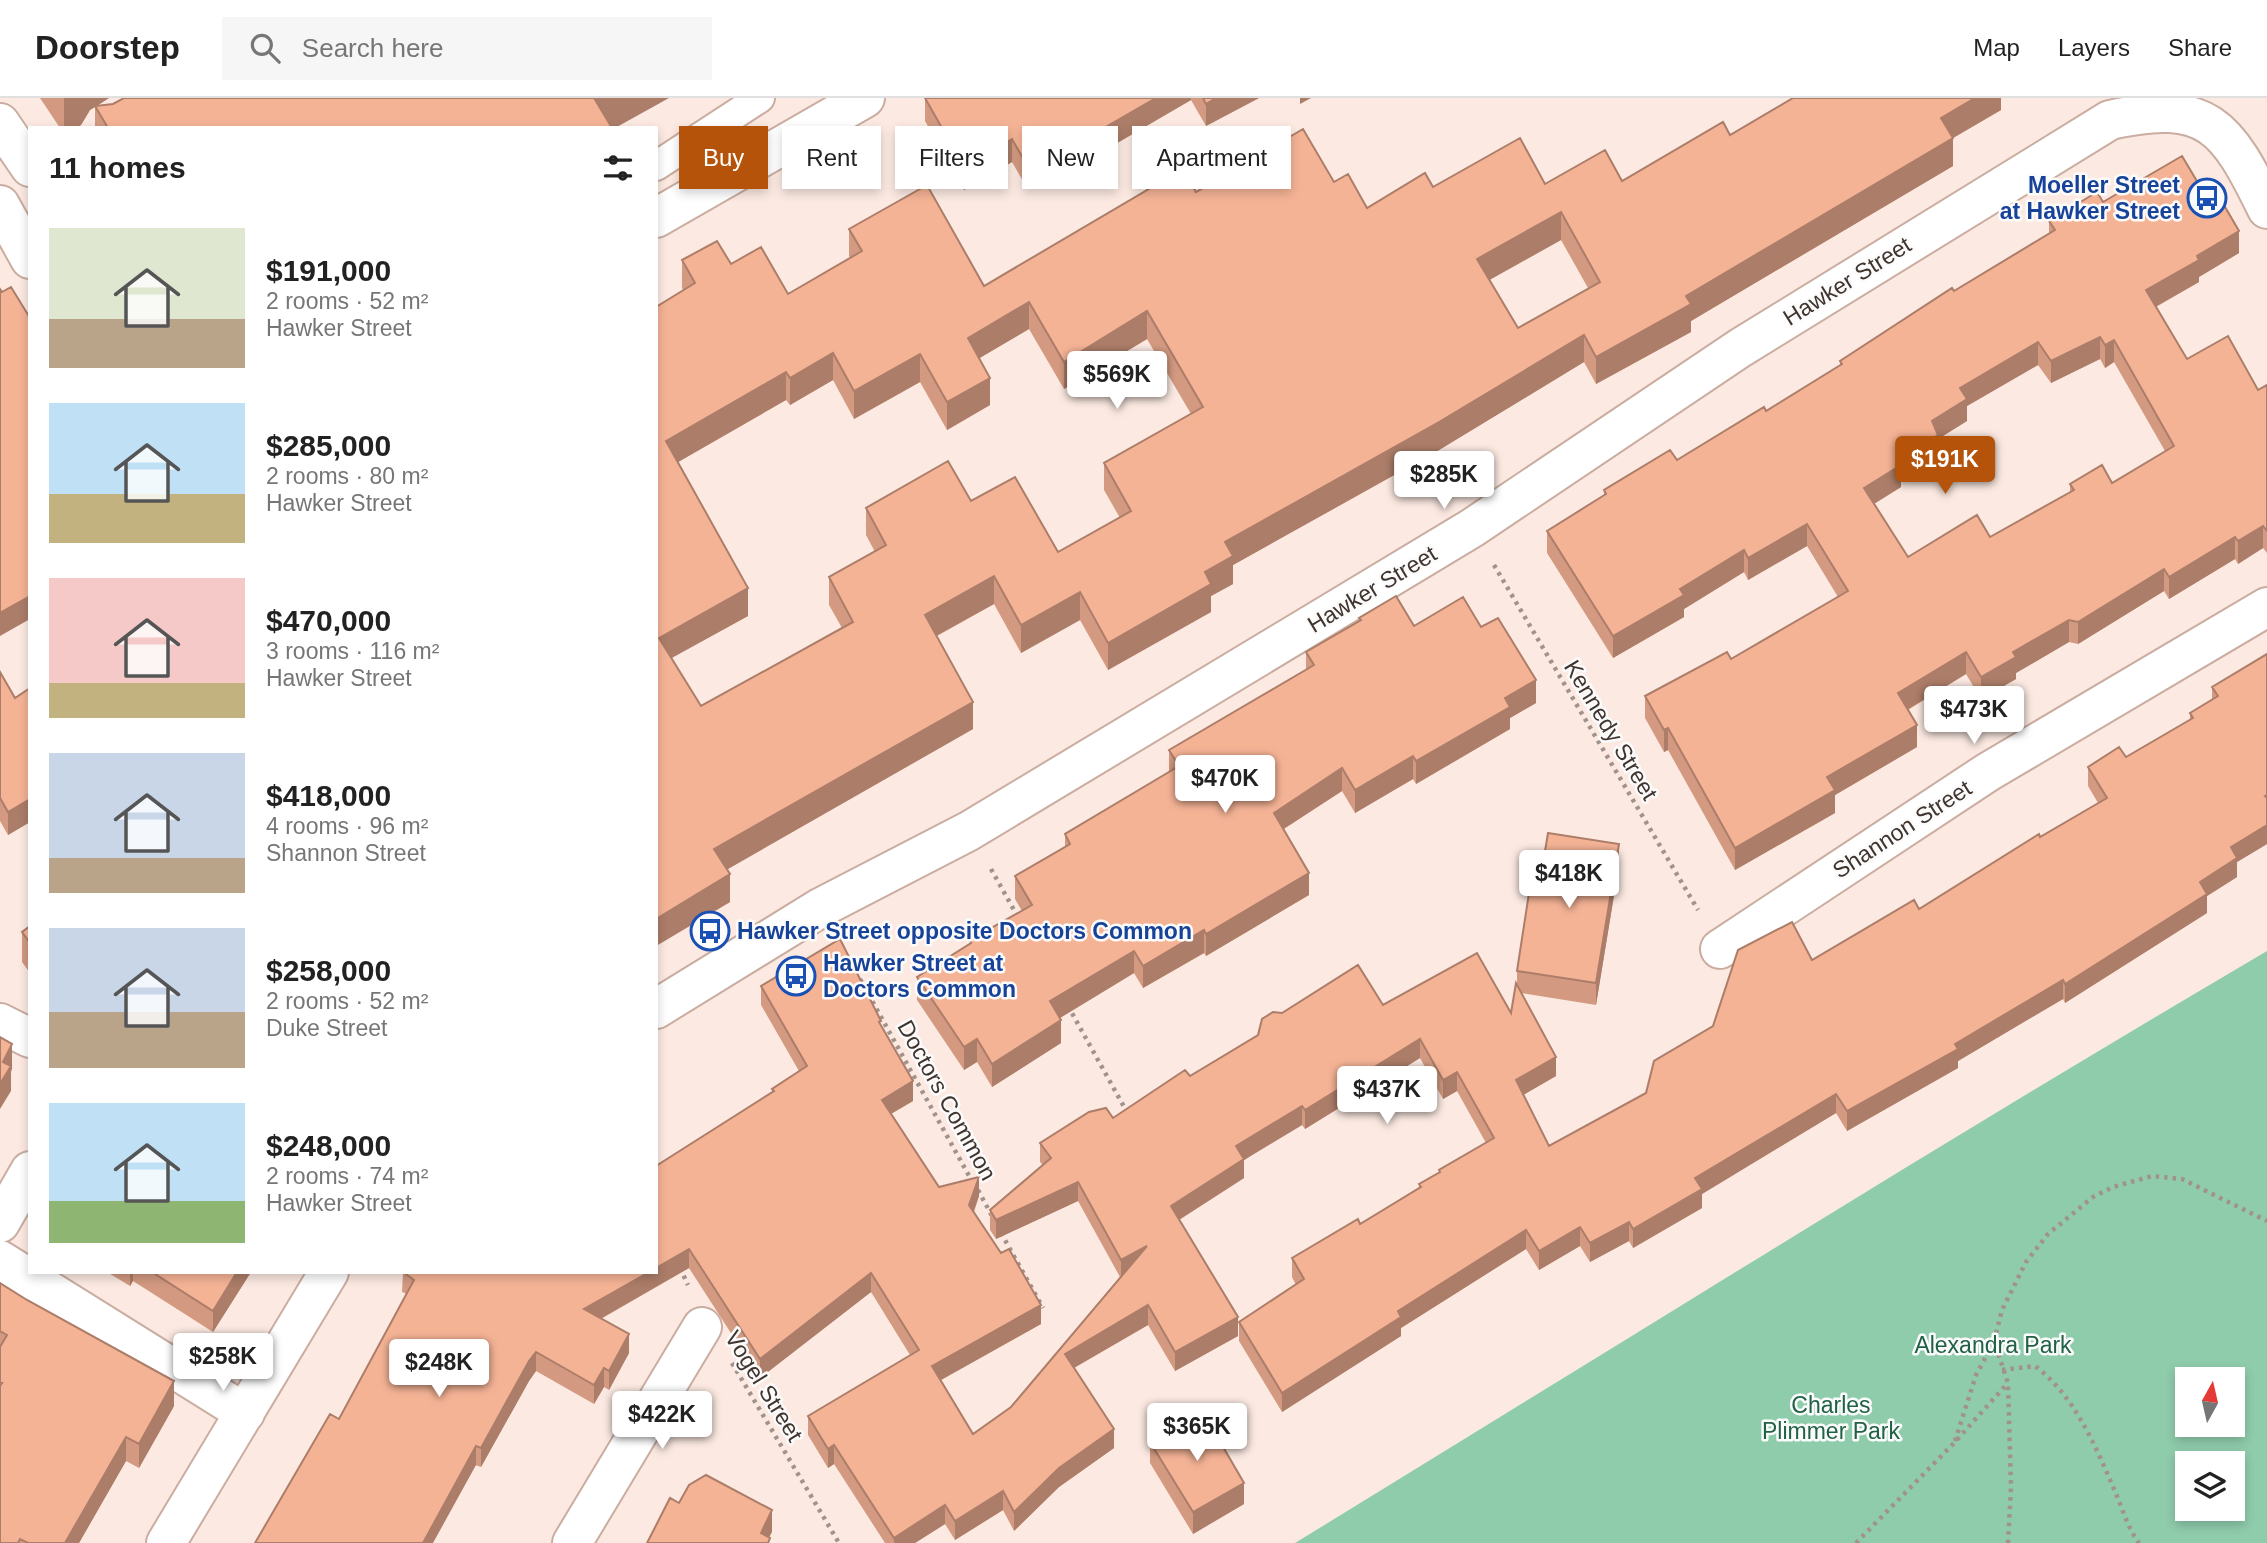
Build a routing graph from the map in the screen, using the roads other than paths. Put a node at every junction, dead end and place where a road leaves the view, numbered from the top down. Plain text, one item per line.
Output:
1 (760, 98) edge
2 (865, 98) edge
3 (0, 123) edge
4 (28, 164) edge
5 (658, 165) edge
6 (0, 205) edge
7 (2267, 209) edge
8 (658, 217) edge
9 (28, 255) edge
10 (2267, 607) edge
11 (1720, 949) road end
12 (658, 1008) edge
13 (0, 1023) edge
14 (28, 1037) edge
15 (28, 1174) edge
16 (0, 1223) edge
17 (0, 1260) edge
18 (328, 1274) edge
19 (702, 1328) road end
20 (246, 1413) junction
21 (166, 1543) edge
22 (572, 1543) edge

1 - 5 lane
2 - 8 street
3 - 4 street
6 - 9 street
7 - 12 street, Hawker Street
10 - 11 street, Shannon Street
13 - 14 street
15 - 16 street
17 - 20 street
18 - 20 street
19 - 22 street
20 - 21 street

